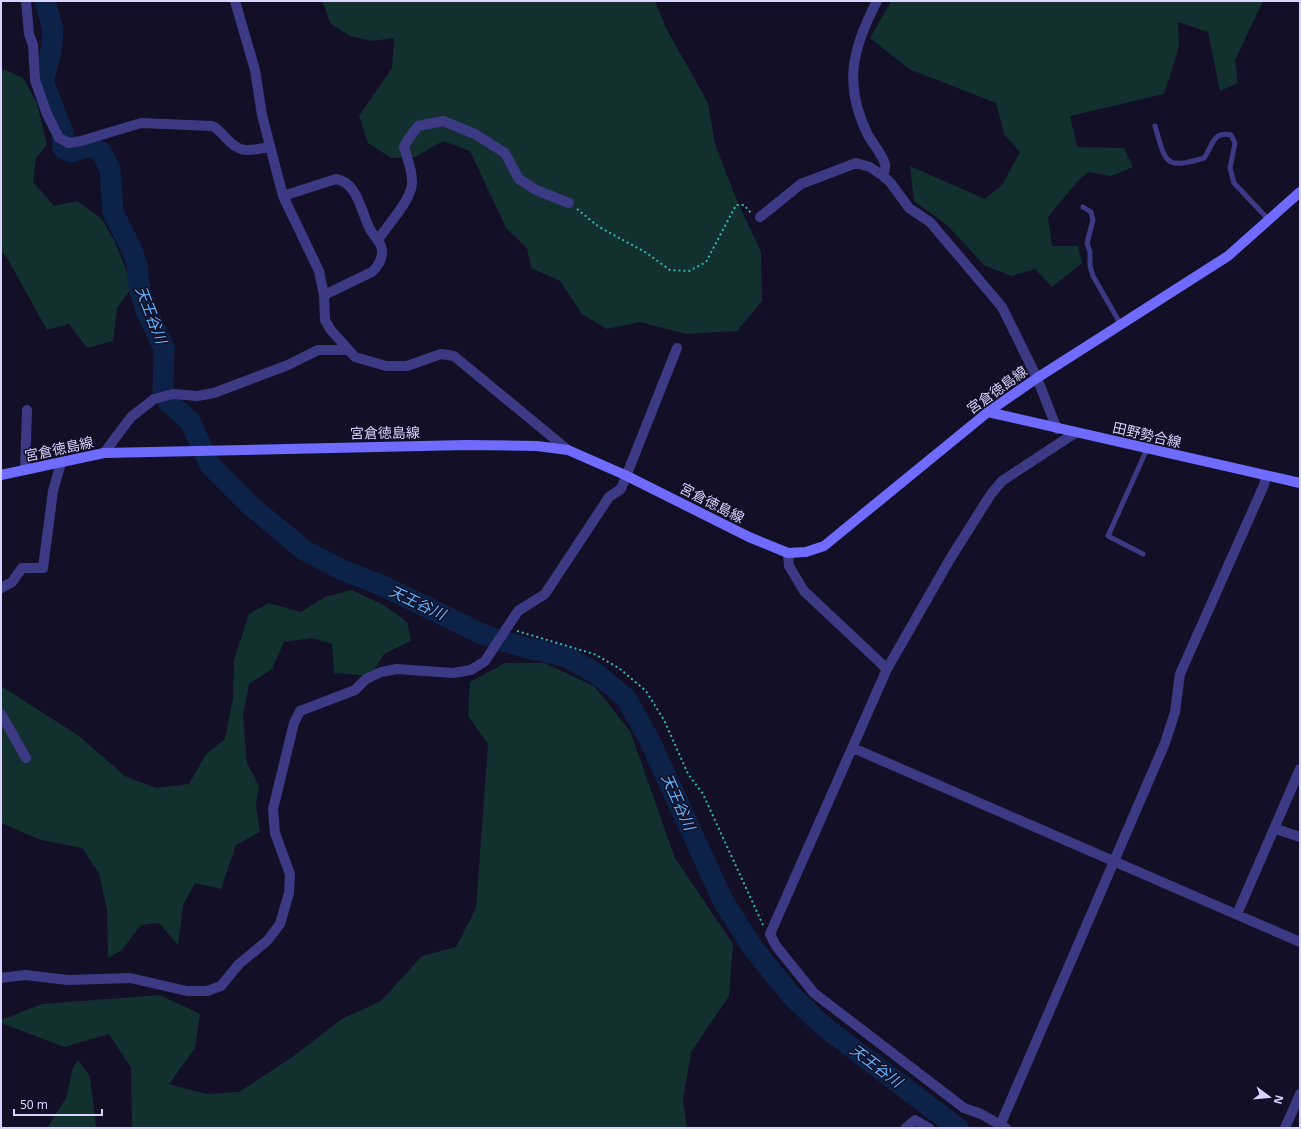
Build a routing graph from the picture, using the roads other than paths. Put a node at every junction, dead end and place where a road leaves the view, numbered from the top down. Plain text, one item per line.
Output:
1 (26, 1) edge
2 (235, 1) edge
3 (877, 1) edge
4 (1155, 126) dead end
5 (270, 147) junction
6 (883, 176) junction
7 (1300, 192) edge
8 (283, 196) junction
9 (569, 203) road end
10 (1083, 207) dead end
11 (760, 217) road end
12 (1268, 219) junction
13 (378, 240) junction
14 (324, 295) junction
15 (1121, 325) junction
16 (677, 348) dead end
17 (348, 350) junction
18 (1037, 378) junction
19 (27, 410) dead end
20 (988, 412) junction
21 (1056, 429) junction
22 (1075, 433) junction
23 (1147, 449) junction
24 (568, 450) junction
25 (104, 453) junction
26 (61, 463) junction
27 (25, 470) junction
28 (1, 475) edge
29 (625, 475) junction
30 (1266, 476) junction
31 (1300, 483) edge
32 (788, 553) junction
33 (1143, 554) dead end
34 (1, 588) edge
35 (887, 669) junction
36 (1, 714) edge
37 (854, 748) junction
38 (26, 758) dead end
39 (1300, 770) edge
40 (1276, 829) junction
41 (1300, 837) edge
42 (1115, 861) junction
43 (1237, 914) junction
44 (1300, 942) edge
45 (1, 978) edge
46 (1300, 1094) edge
47 (1002, 1127) edge
48 (906, 1128) edge
49 (929, 1128) edge
50 (1285, 1128) edge

1 - 5 street
2 - 5 street
3 - 6 street
4 - 12 lane
5 - 8 street
6 - 11 street
6 - 18 street
7 - 12 main road, 宮倉徳島線
8 - 13 street
8 - 14 street
9 - 13 street
10 - 15 lane
12 - 15 main road, 宮倉徳島線
13 - 14 street
14 - 17 street
15 - 18 main road, 宮倉徳島線
16 - 29 street
17 - 24 street
17 - 25 street
18 - 20 main road, 宮倉徳島線
18 - 21 street
19 - 27 street
20 - 21 main road, 田野勢合線
20 - 32 main road, 宮倉徳島線
21 - 22 main road, 田野勢合線
22 - 23 main road, 田野勢合線
22 - 35 street
23 - 30 main road, 田野勢合線
23 - 33 lane
24 - 25 main road, 宮倉徳島線
24 - 29 main road, 宮倉徳島線
25 - 26 main road, 宮倉徳島線
26 - 27 main road, 宮倉徳島線
26 - 34 street
27 - 28 main road, 宮倉徳島線
29 - 32 main road, 宮倉徳島線
29 - 45 street
30 - 31 main road, 田野勢合線
30 - 42 street
32 - 35 street
35 - 37 street
36 - 38 street
37 - 42 street
37 - 47 street
39 - 40 street
40 - 41 street
40 - 43 street
42 - 43 street
42 - 47 street
43 - 44 street
46 - 50 street
48 - 49 street

